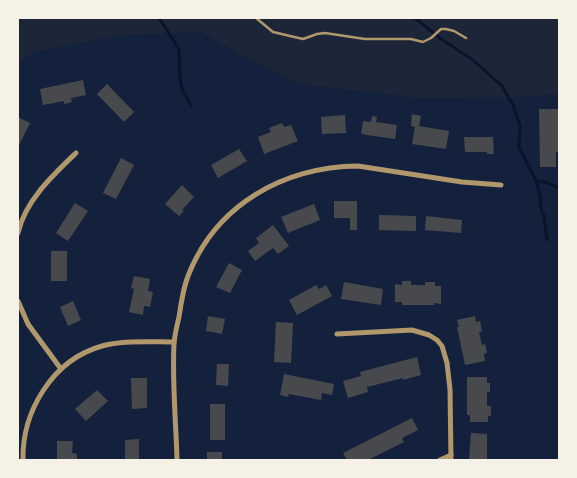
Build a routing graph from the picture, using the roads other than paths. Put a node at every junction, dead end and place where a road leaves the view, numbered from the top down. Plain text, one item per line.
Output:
1 (256, 18) edge
2 (466, 38) dead end
3 (76, 153) dead end
4 (501, 185) dead end
5 (18, 233) edge
6 (18, 301) edge
7 (337, 334) dead end
8 (174, 342) junction
9 (61, 370) junction
10 (451, 458) edge
11 (23, 460) edge
12 (177, 460) edge
13 (440, 460) edge

1 - 2 lane
3 - 5 street
4 - 8 street
6 - 9 street
7 - 10 street
8 - 9 street
8 - 12 street
9 - 11 street
10 - 13 street

